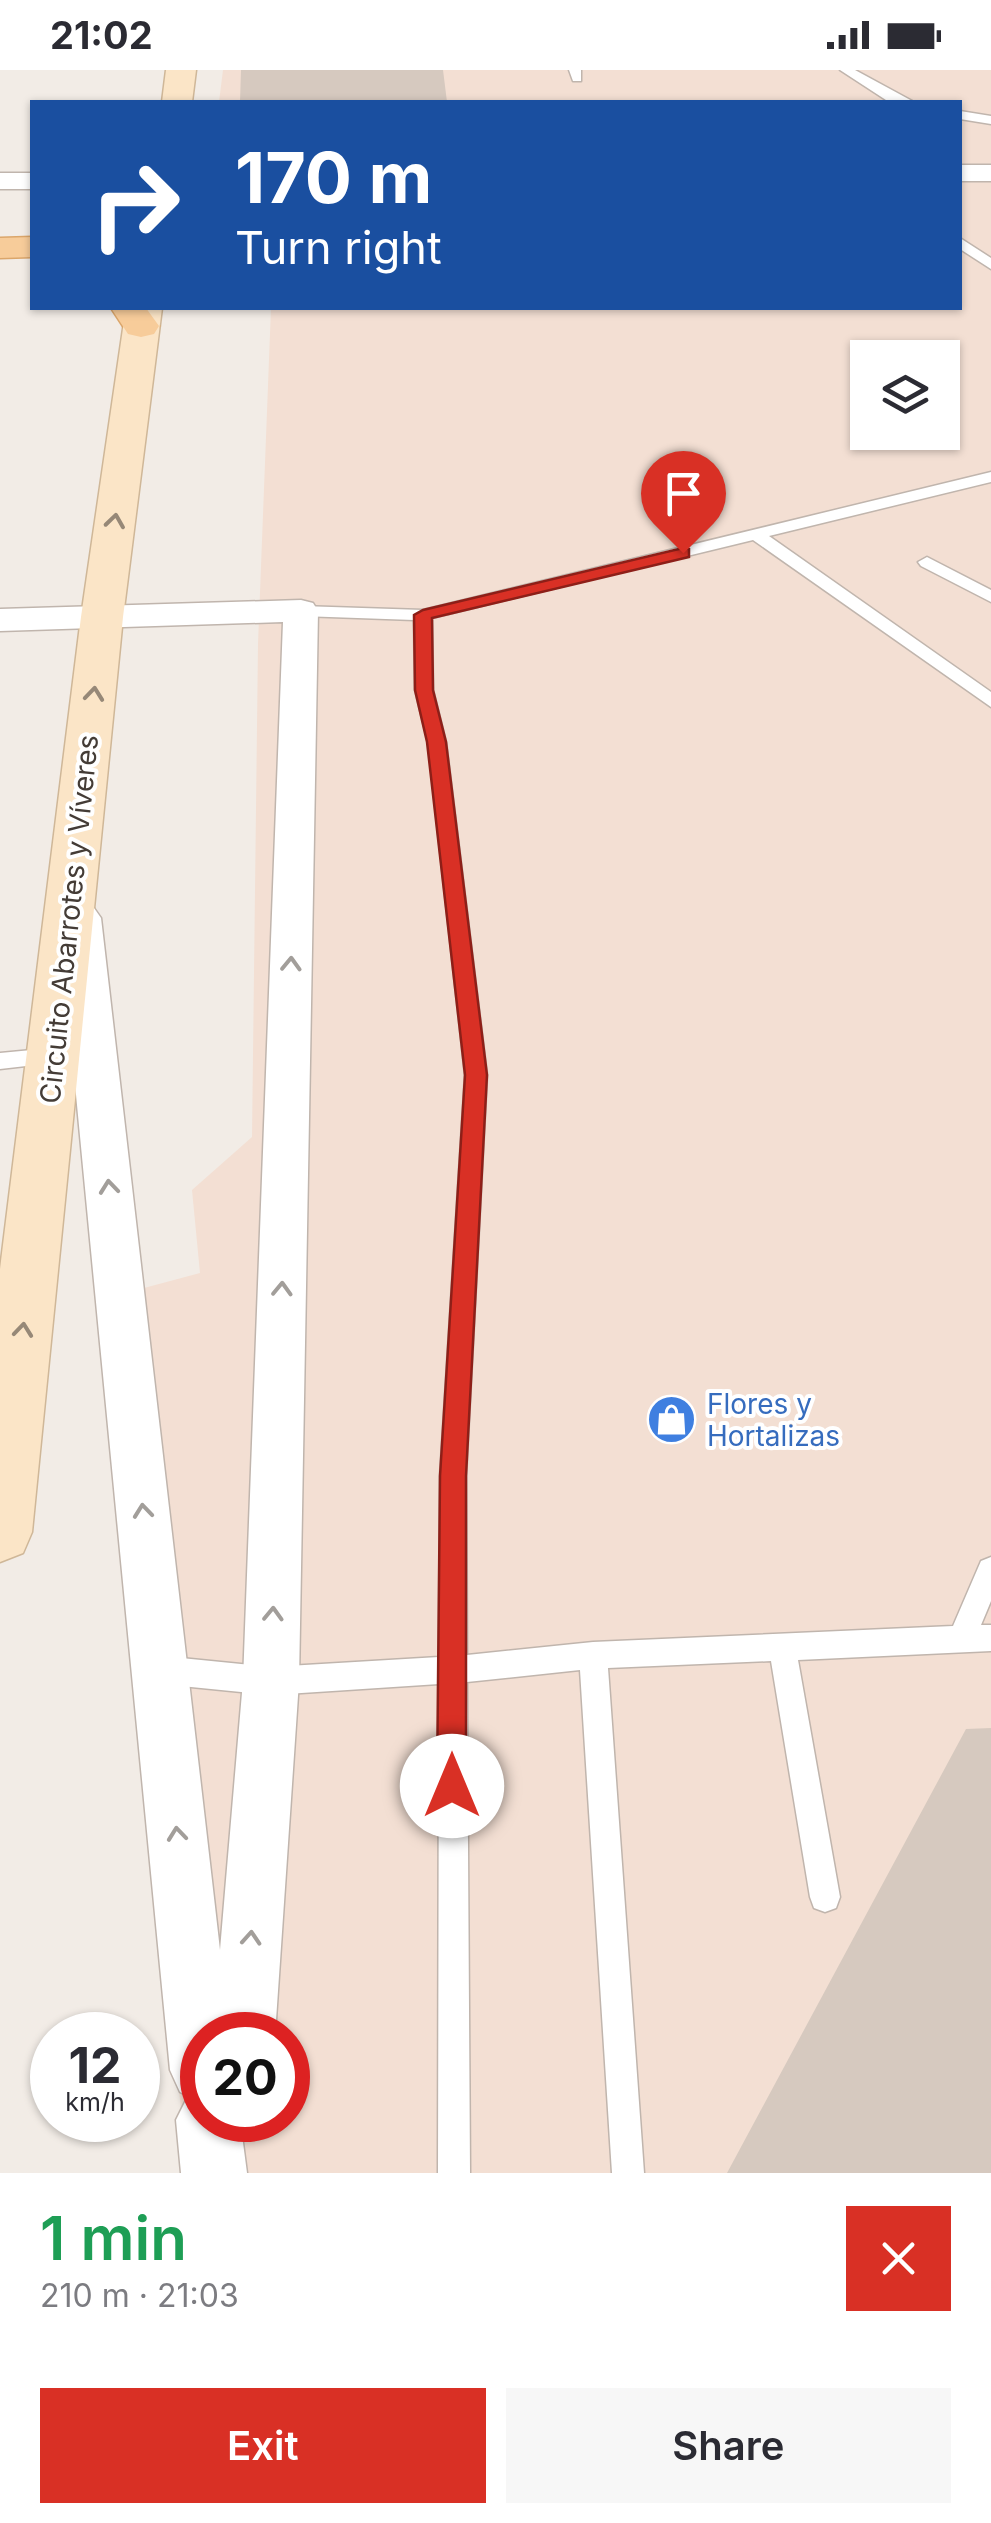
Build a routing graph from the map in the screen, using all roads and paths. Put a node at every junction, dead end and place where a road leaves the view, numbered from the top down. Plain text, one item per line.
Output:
1 (182, 70) edge
2 (846, 70) edge
3 (177, 100) edge
4 (901, 100) edge
5 (962, 115) edge
6 (991, 120) edge
7 (962, 173) edge
8 (991, 173) edge
9 (30, 181) edge
10 (0, 182) edge
11 (962, 243) edge
12 (30, 247) edge
13 (0, 248) edge
14 (991, 265) edge
15 (138, 314) edge
16 (991, 477) edge
17 (757, 535) junction
18 (927, 562) dead end
19 (991, 597) edge
20 (301, 611) junction
21 (423, 615) junction
22 (102, 618) junction
23 (0, 620) edge
24 (991, 701) edge
25 (75, 869) junction
26 (53, 1056) junction
27 (0, 1061) edge
28 (0, 1532) edge
29 (991, 1570) edge
30 (991, 1638) edge
31 (961, 1639) junction
32 (782, 1646) junction
33 (593, 1655) junction
34 (160, 1669) junction
35 (451, 1670) junction
36 (271, 1680) junction
37 (824, 1897) dead end
38 (196, 2012) edge
39 (246, 2012) edge
40 (210, 2142) edge
41 (236, 2142) edge
42 (214, 2173) edge
43 (234, 2173) edge
44 (454, 2173) edge
45 (628, 2173) edge

1 - 3 main road
2 - 4 lane
5 - 6 lane
7 - 8 street
9 - 10 street
11 - 14 lane
12 - 13 main road
22 -> 15 main road, Circuito Abarrotes y Víveres
16 - 17 lane
17 - 21 lane
17 - 24 lane
18 - 19 lane
20 - 21 lane
20 - 22 street
36 -> 20 street
21 - 35 lane
22 - 23 street
25 -> 22 main road, Circuito Abarrotes y Víveres
25 - 26 main road, Circuito Abarrotes y Víveres
34 -> 25 street
26 - 27 lane
28 -> 26 main road, Circuito Abarrotes y Víveres
29 - 31 lane
30 - 31 lane
31 - 32 lane
32 - 33 lane
32 - 37 lane
33 - 35 lane
33 - 45 lane
34 - 36 lane
38 -> 34 street
35 - 36 lane
35 - 44 lane
39 -> 36 street
40 - 42 street
41 - 43 street

